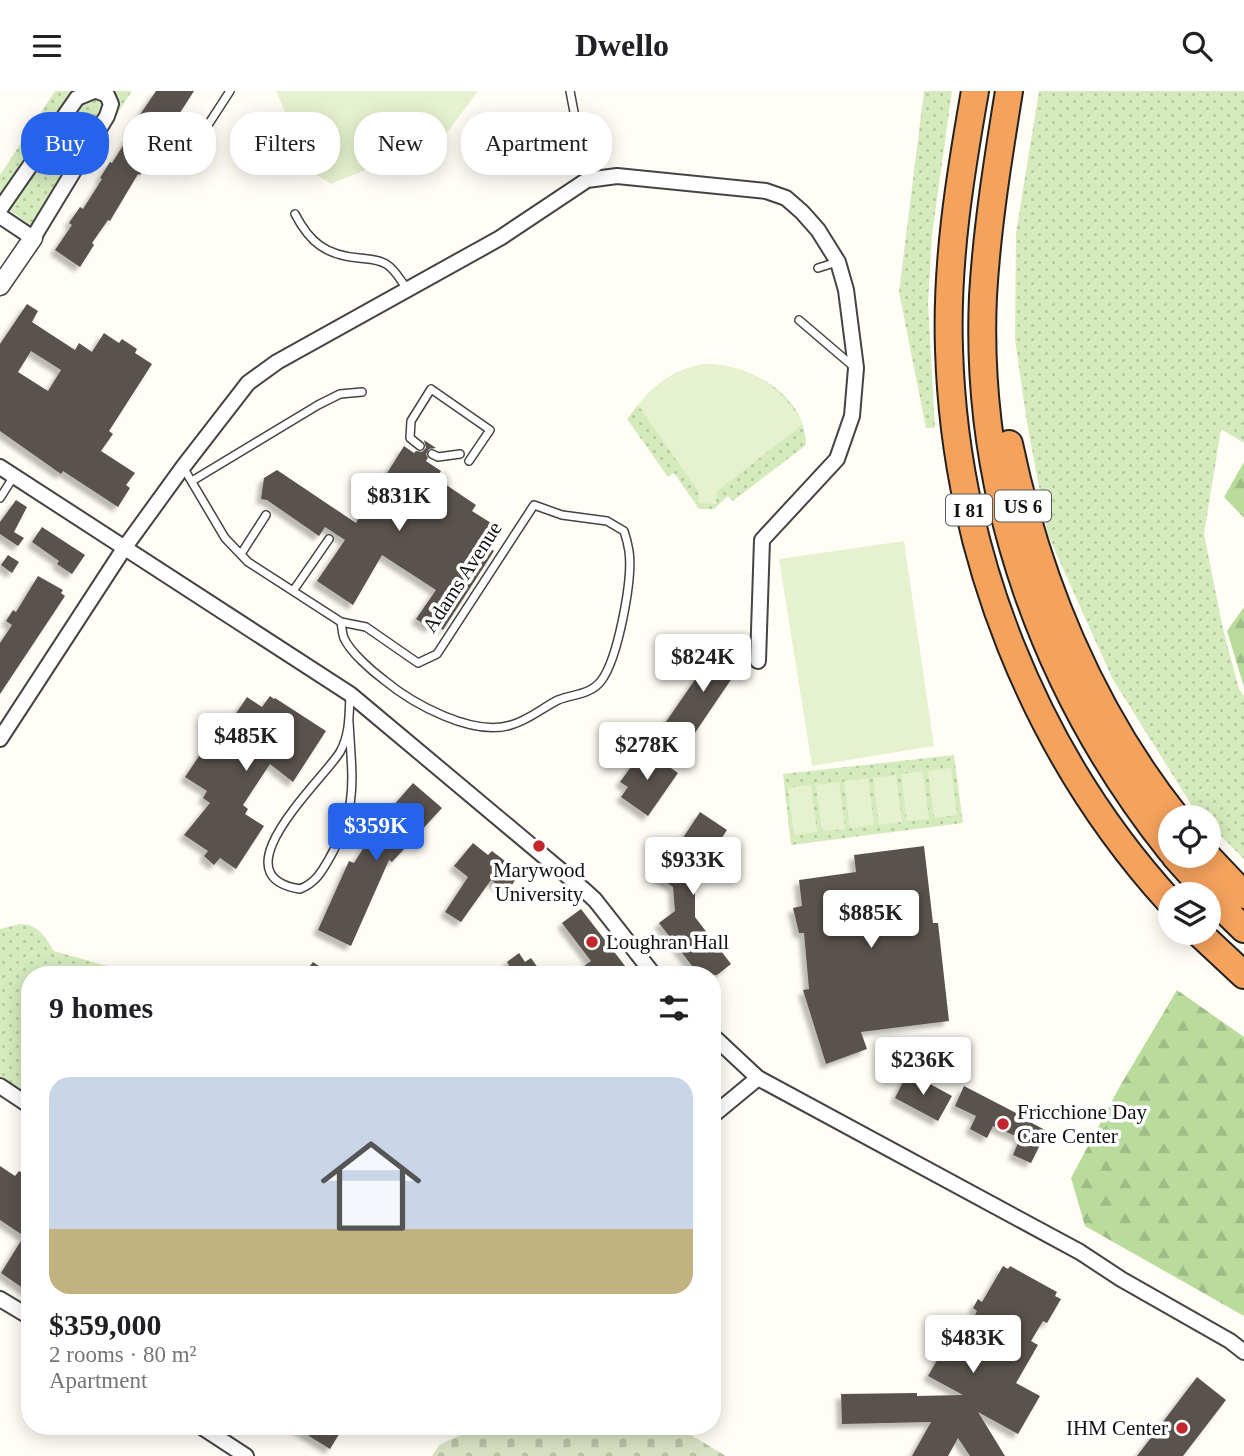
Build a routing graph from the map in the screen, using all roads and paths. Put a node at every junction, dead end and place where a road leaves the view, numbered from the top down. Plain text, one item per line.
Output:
1 (96, 91) edge
2 (230, 91) edge
3 (570, 91) edge
4 (975, 91) edge
5 (1009, 91) edge
6 (216, 113) edge
7 (998, 159) junction
8 (587, 180) junction
9 (0, 209) edge
10 (295, 214) dead end
11 (0, 216) edge
12 (33, 238) junction
13 (838, 262) junction
14 (818, 268) dead end
15 (0, 286) edge
16 (407, 289) junction
17 (799, 320) dead end
18 (856, 368) junction
19 (362, 393) dead end
20 (420, 446) dead end
21 (432, 454) dead end
22 (460, 454) dead end
23 (469, 461) dead end
24 (0, 467) edge
25 (183, 467) junction
26 (14, 477) junction
27 (192, 481) junction
28 (0, 498) edge
29 (266, 515) dead end
30 (329, 539) dead end
31 (125, 547) junction
32 (241, 554) junction
33 (293, 591) junction
34 (341, 622) junction
35 (758, 661) dead end
36 (350, 694) junction
37 (349, 722) junction
38 (0, 739) edge
39 (1168, 805) edge
40 (1158, 834) edge
41 (1185, 868) edge
42 (1218, 868) edge
43 (1198, 882) edge
44 (1158, 888) edge
45 (1244, 895) edge
46 (1221, 907) edge
47 (1244, 929) edge
48 (1212, 945) edge
49 (647, 966) edge
50 (1244, 975) edge
51 (721, 1043) edge
52 (758, 1078) junction
53 (0, 1086) edge
54 (21, 1100) edge
55 (721, 1109) edge
56 (0, 1299) edge
57 (21, 1312) edge
58 (1244, 1352) edge
59 (214, 1435) edge
60 (246, 1456) edge

1 - 9 street
1 - 12 street
2 - 6 lane
3 - 8 lane
4 - 44 highway, I 81
5 - 7 highway, I 81
7 - 39 highway, US 6
7 - 40 highway, I 81
8 - 13 street
8 - 16 street
10 - 16 lane
11 - 12 street
12 - 15 street
13 - 14 lane
13 - 18 street
16 - 25 street
17 - 18 lane
18 - 35 street
19 - 27 lane
20 - 23 lane
21 - 22 lane
24 - 26 street
25 - 27 lane
25 - 31 street
26 - 28 lane
26 - 31 street
27 - 32 lane
29 - 32 lane
30 - 33 lane
31 - 36 street
31 - 38 street
32 - 33 lane
33 - 34 lane
34 - 34 lane, Adams Avenue
36 - 37 lane
36 - 49 street
37 - 37 lane
41 - 43 highway
42 - 45 highway
46 - 47 highway
48 - 50 highway
51 - 52 street
52 - 55 street
52 - 58 street
53 - 54 street
56 - 57 street
59 - 60 street

